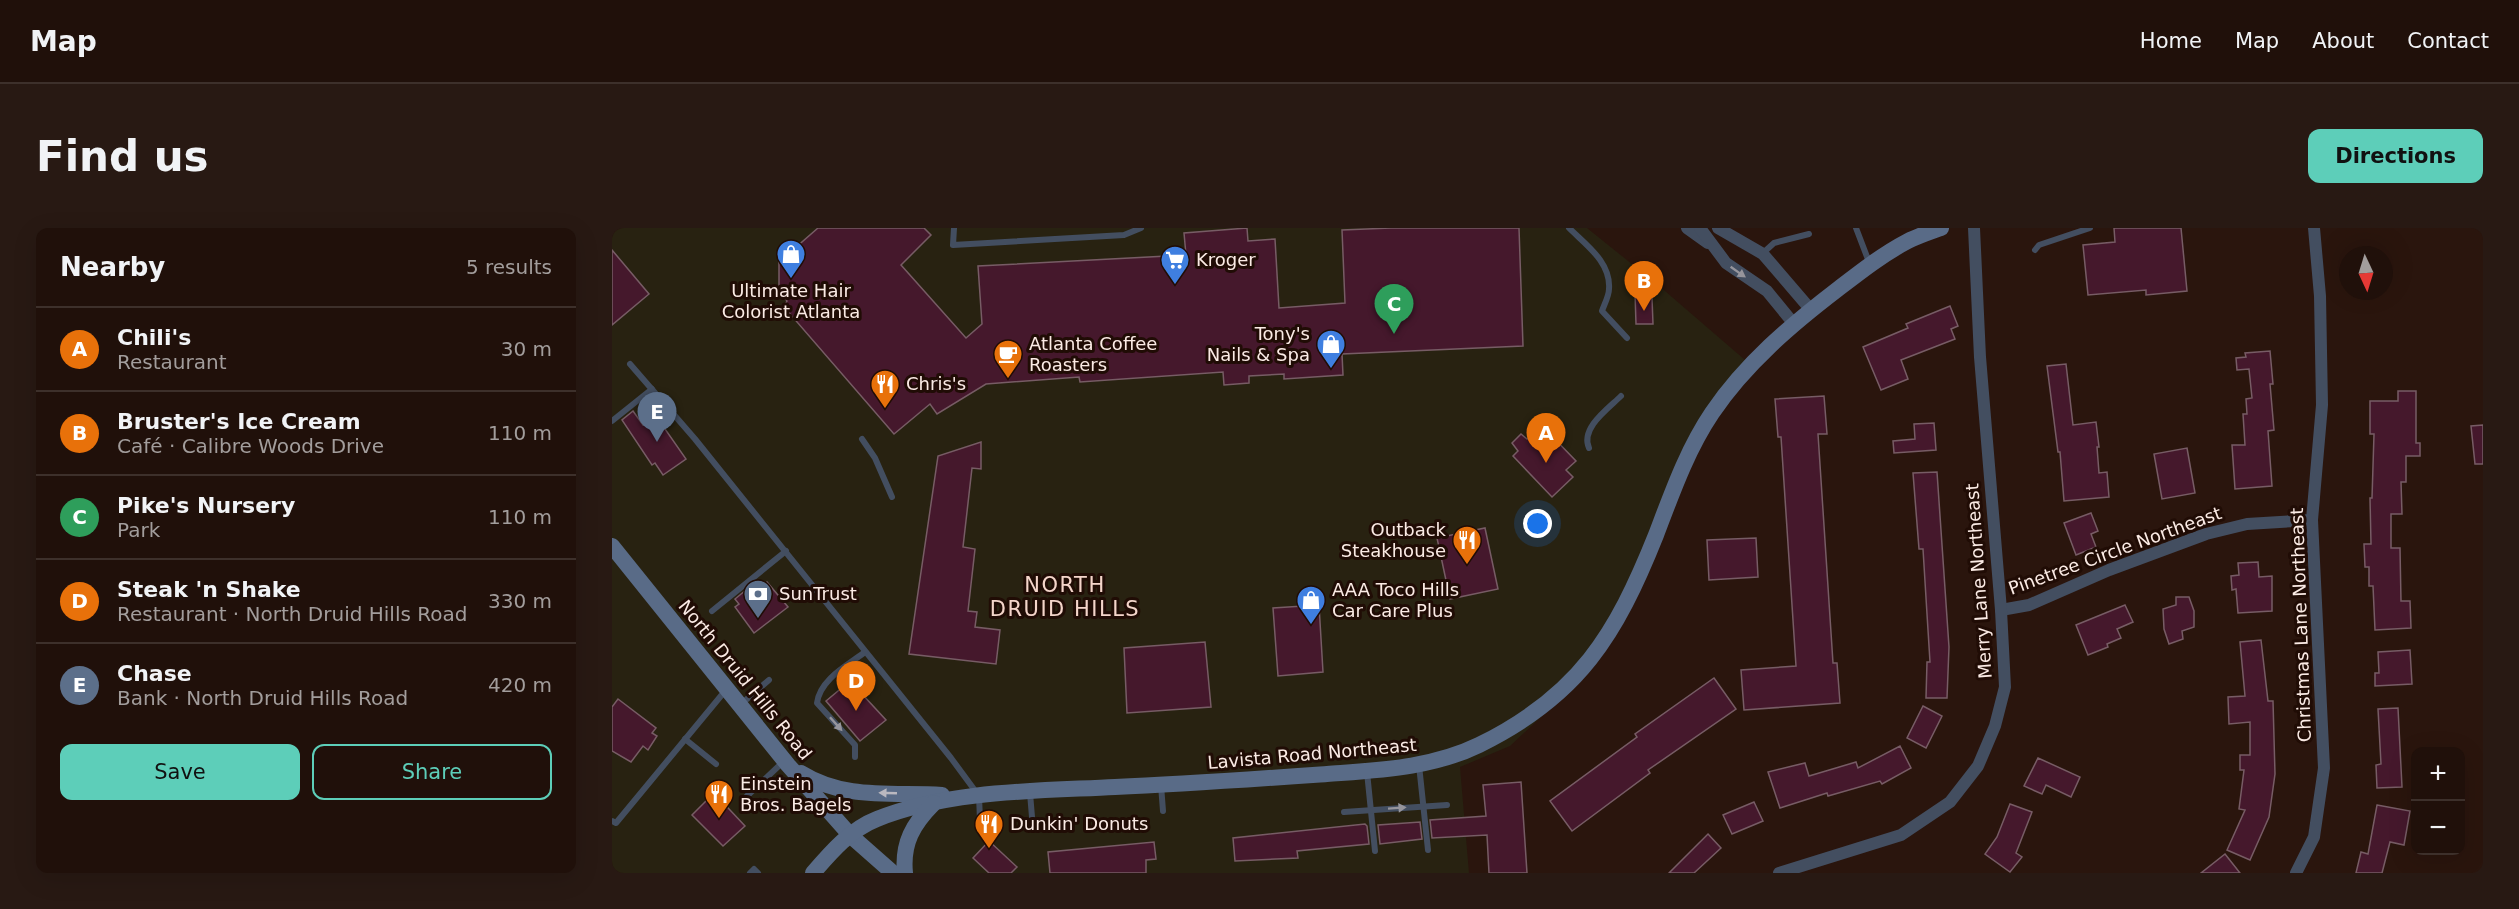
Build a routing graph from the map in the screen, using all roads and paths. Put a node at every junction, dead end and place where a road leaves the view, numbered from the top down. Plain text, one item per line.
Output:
1 (954, 228) edge
2 (1141, 228) edge
3 (1569, 228) edge
4 (1687, 228) edge
5 (1700, 228) edge
6 (1718, 228) edge
7 (1856, 228) edge
8 (1941, 228) edge
9 (1974, 228) edge
10 (2090, 228) edge
11 (2314, 228) edge
12 (1809, 234) dead end
13 (1716, 249) junction
14 (2035, 250) dead end
15 (1762, 254) junction
16 (1870, 266) junction
17 (1811, 310) junction
18 (1794, 324) junction
19 (1627, 338) dead end
20 (630, 364) dead end
21 (652, 389) junction
22 (1621, 396) dead end
23 (612, 421) edge
24 (862, 439) dead end
25 (1589, 448) dead end
26 (892, 497) dead end
27 (2312, 520) junction
28 (612, 546) edge
29 (786, 551) junction
30 (2001, 610) junction
31 (712, 611) dead end
32 (865, 652) junction
33 (769, 680) dead end
34 (726, 689) junction
35 (739, 705) junction
36 (685, 739) junction
37 (855, 757) dead end
38 (786, 763) junction
39 (716, 764) dead end
40 (1419, 764) junction
41 (1366, 771) junction
42 (1161, 785) junction
43 (1030, 792) junction
44 (747, 796) dead end
45 (973, 796) junction
46 (933, 803) junction
47 (1447, 805) dead end
48 (1423, 806) junction
49 (1371, 810) junction
50 (1162, 811) dead end
51 (1344, 812) dead end
52 (1032, 817) dead end
53 (612, 820) edge
54 (980, 820) dead end
55 (851, 836) junction
56 (1428, 850) dead end
57 (1375, 851) dead end
58 (750, 873) edge
59 (759, 873) edge
60 (813, 873) edge
61 (893, 873) edge
62 (905, 873) edge
63 (1779, 873) edge
64 (2296, 873) edge

1 - 2 lane
3 - 19 lane
4 - 13 street
5 - 13 street
6 - 15 street
7 - 16 lane
8 - 16 main road, Lavista Road Northeast
9 - 30 street, Merry Lane Northeast
10 - 14 lane
11 - 27 street, Christmas Lane Northeast
12 - 15 lane
13 -> 18 street
15 - 17 street
16 - 17 main road, Lavista Road Northeast
17 - 18 main road, Lavista Road Northeast
18 - 40 main road, Lavista Road Northeast
20 - 21 lane
21 - 23 lane
21 - 29 lane
22 - 25 lane
24 - 26 lane
27 - 30 street, Pinetree Circle Northeast
27 - 64 street, Christmas Lane Northeast
28 - 34 main road, North Druid Hills Road
29 - 31 lane
29 - 32 lane
30 - 63 street, Merry Lane Northeast
32 -> 37 lane
32 - 45 lane
33 - 35 lane
34 - 35 main road, North Druid Hills Road
34 - 36 lane
35 - 38 main road, North Druid Hills Road
36 - 39 lane
36 - 53 lane
38 - 44 lane
45 -> 38 main road
38 - 55 main road, North Druid Hills Road
40 - 41 main road, Lavista Road Northeast
40 - 48 lane
41 - 42 main road, Lavista Road Northeast
41 - 49 lane
42 - 43 main road, Lavista Road Northeast
42 - 50 lane
43 - 45 main road, Lavista Road Northeast
43 - 52 lane
45 - 46 main road, Lavista Road Northeast
45 - 54 lane
46 - 55 main road, Lavista Road Northeast
46 - 62 main road
47 - 48 lane
49 -> 48 lane
48 - 56 lane
49 - 51 lane
49 - 57 lane
55 - 60 main road, Lavista Road Northeast
55 - 61 main road, North Druid Hills Road
58 - 59 lane

